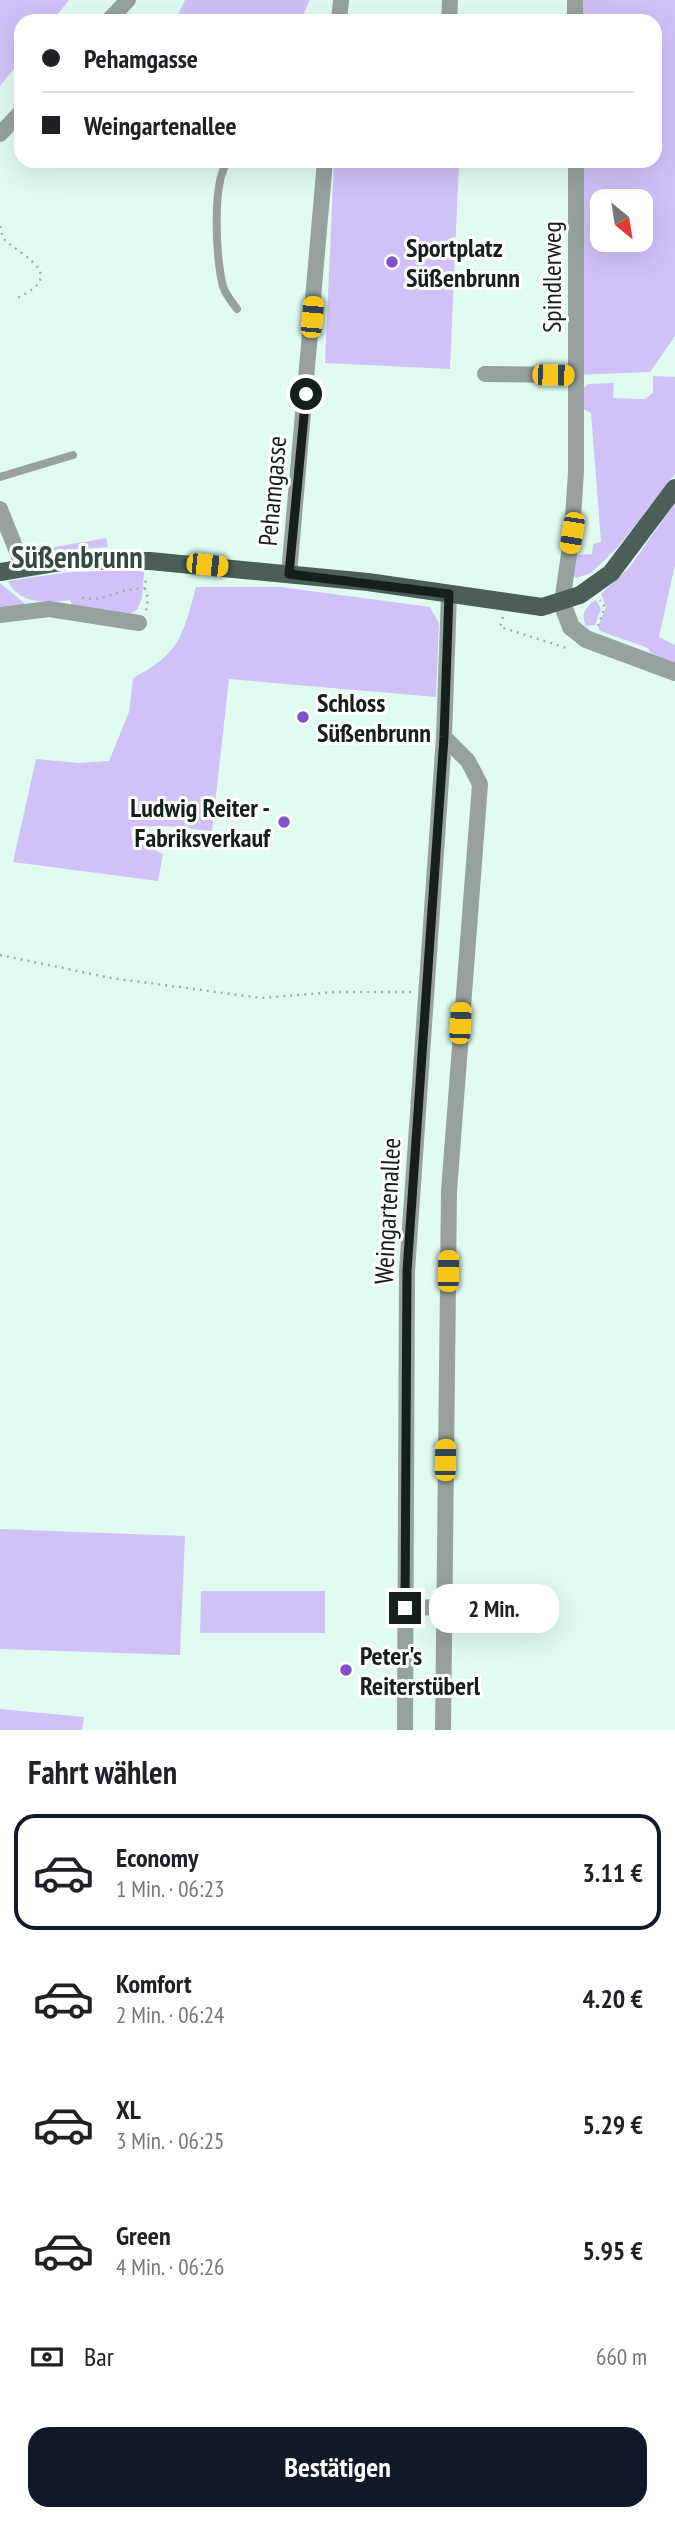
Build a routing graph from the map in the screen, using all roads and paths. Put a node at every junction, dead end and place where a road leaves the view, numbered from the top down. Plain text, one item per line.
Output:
1 (128, 0) edge
2 (115, 14) edge
3 (14, 119) edge
4 (0, 134) edge
5 (225, 168) edge
6 (324, 168) edge
7 (576, 168) edge
8 (0, 226) edge
9 (17, 298) dead end
10 (237, 309) dead end
11 (485, 374) dead end
12 (575, 375) junction
13 (74, 454) dead end
14 (0, 477) edge
15 (675, 488) edge
16 (0, 509) edge
17 (23, 567) junction
18 (0, 572) edge
19 (146, 572) dead end
20 (289, 574) junction
21 (145, 588) junction
22 (449, 594) junction
23 (599, 598) dead end
24 (74, 602) dead end
25 (562, 603) junction
26 (0, 615) edge
27 (502, 617) dead end
28 (139, 622) joint
29 (596, 632) dead end
30 (570, 649) dead end
31 (675, 672) edge
32 (444, 737) junction
33 (0, 955) edge
34 (425, 992) junction
35 (443, 1607) junction
36 (405, 1608) junction
37 (405, 1730) edge
38 (443, 1730) edge

1 - 2 street
3 - 4 street
5 - 10 lane
6 - 20 street, Pehamgasse
7 - 12 street, Spindlerweg
8 - 9 path
11 - 12 street
12 - 25 street, Spindlerweg
13 - 14 lane
15 - 25 main road
16 - 17 street
17 - 18 main road
17 - 20 main road
19 - 21 path
20 - 22 main road
21 - 24 path
21 - 28 path
22 - 25 main road
22 - 32 street, Weingartenallee
23 - 29 path
25 - 31 street
26 - 28 street
27 - 30 path
32 - 34 street, Weingartenallee
32 - 35 street
33 - 34 path
34 - 36 street, Weingartenallee
35 - 36 street
35 - 38 street
36 - 37 street, Weingartenallee

